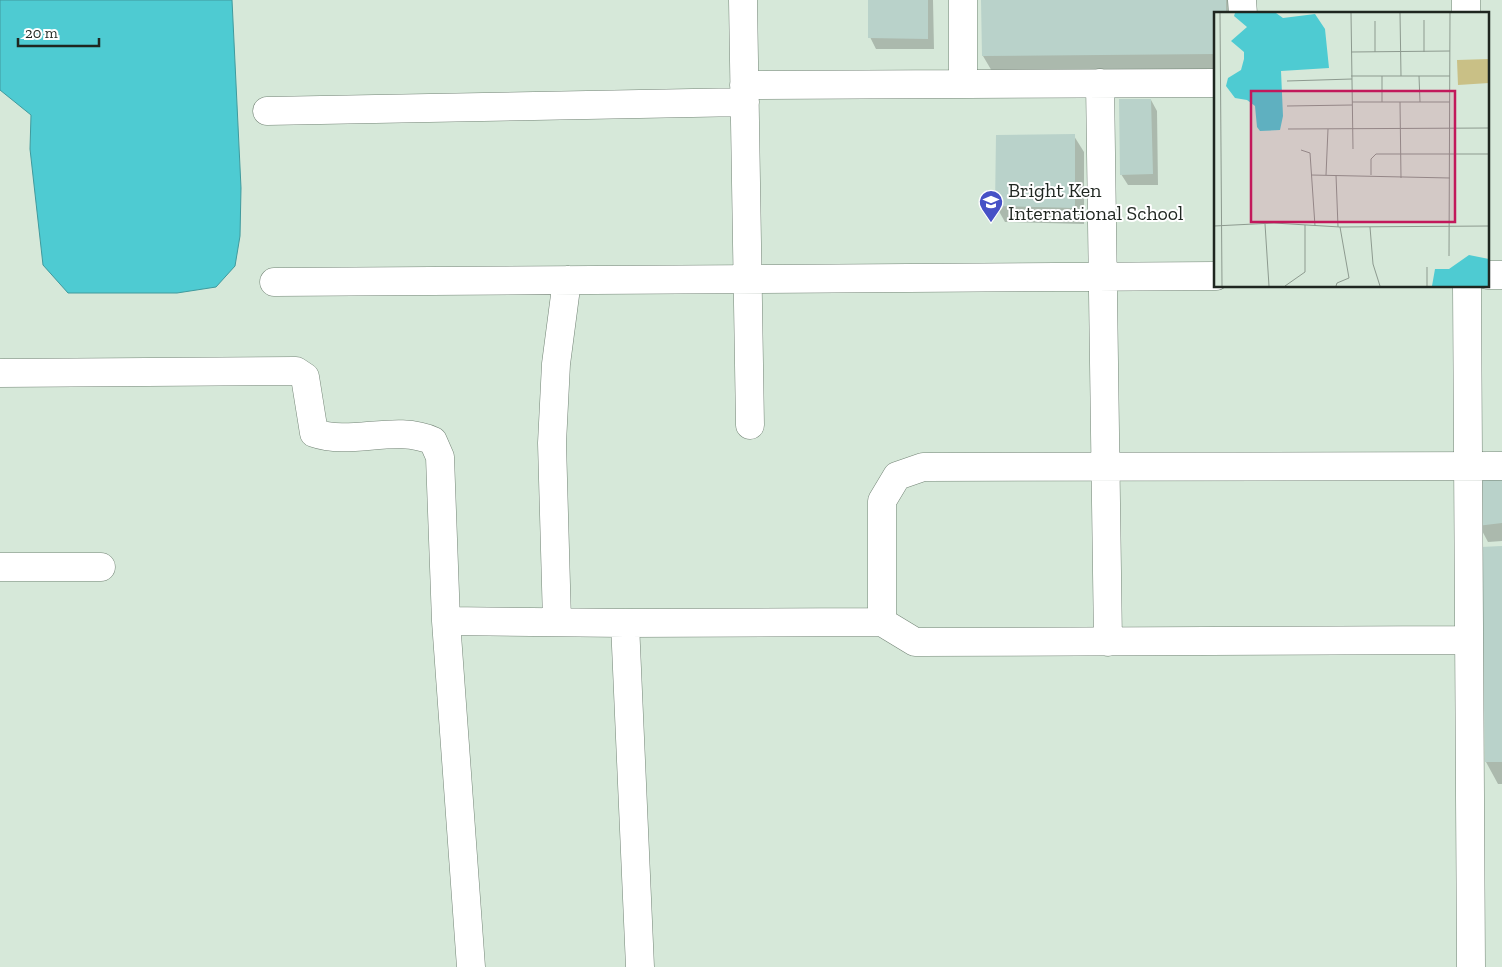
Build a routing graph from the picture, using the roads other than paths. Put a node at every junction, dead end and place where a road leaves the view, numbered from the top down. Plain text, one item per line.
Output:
1 (743, 0) edge
2 (963, 0) edge
3 (1100, 83) junction
4 (1214, 83) edge
5 (963, 84) junction
6 (744, 94) junction
7 (267, 111) dead end
8 (1214, 276) edge
9 (1103, 277) junction
10 (747, 279) junction
11 (567, 280) junction
12 (274, 282) dead end
13 (1467, 288) edge
14 (0, 373) edge
15 (750, 425) dead end
16 (1468, 466) junction
17 (1502, 466) edge
18 (1106, 467) junction
19 (0, 567) edge
20 (102, 567) dead end
21 (446, 620) junction
22 (558, 621) junction
23 (882, 622) junction
24 (625, 623) junction
25 (1469, 640) junction
26 (1108, 642) junction
27 (471, 967) edge
28 (640, 967) edge
29 (1471, 967) edge

1 - 6 street
2 - 5 street
3 - 4 street
3 - 5 street
3 - 9 street
5 - 6 street
6 - 7 street
6 - 10 street
8 - 9 street
9 - 10 street
9 - 18 street
10 - 11 street
10 - 15 street
11 - 12 street
11 - 22 street
13 - 16 street
14 - 21 street
16 - 17 street
16 - 18 street
16 - 25 street
18 - 23 street
18 - 26 street
19 - 20 street
21 - 22 street
21 - 27 street
22 - 24 street
23 - 24 street
23 - 26 street
24 - 28 street
25 - 26 street
25 - 29 street

